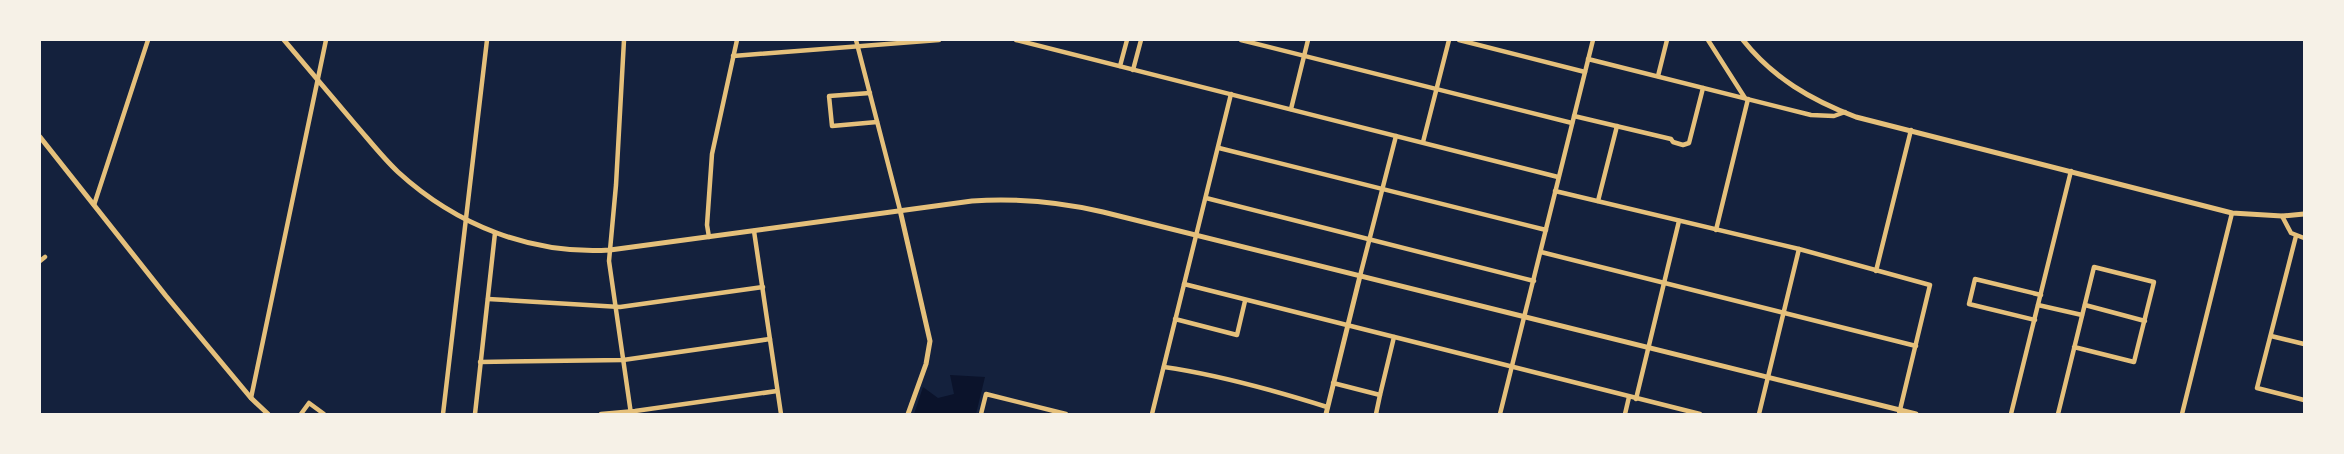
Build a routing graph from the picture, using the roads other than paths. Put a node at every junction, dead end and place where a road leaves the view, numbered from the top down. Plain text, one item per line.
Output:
1 (148, 40) edge
2 (284, 40) edge
3 (326, 40) edge
4 (487, 40) edge
5 (624, 40) edge
6 (737, 40) edge
7 (856, 40) edge
8 (939, 40) edge
9 (1016, 40) edge
10 (1127, 40) edge
11 (1141, 40) edge
12 (1241, 40) edge
13 (1308, 40) edge
14 (1449, 40) edge
15 (1459, 40) edge
16 (1593, 40) edge
17 (1667, 40) edge
18 (1708, 40) edge
19 (1742, 40) edge
20 (858, 46) junction
21 (733, 56) junction
22 (1304, 56) junction
23 (1588, 59) junction
24 (1120, 66) junction
25 (1133, 70) junction
26 (1585, 72) junction
27 (1658, 76) junction
28 (317, 79) junction
29 (1436, 88) junction
30 (1703, 88) junction
31 (870, 92) junction
32 (1231, 94) junction
33 (1746, 98) junction
34 (1291, 109) junction
35 (1844, 112) junction
36 (1574, 116) junction
37 (877, 122) junction
38 (1572, 123) junction
39 (1617, 126) junction
40 (1911, 130) junction
41 (1396, 136) junction
42 (40, 138) edge
43 (1423, 142) junction
44 (1219, 148) junction
45 (2072, 171) junction
46 (1558, 177) junction
47 (1382, 188) junction
48 (1555, 191) junction
49 (1206, 198) junction
50 (1598, 201) junction
51 (94, 205) junction
52 (900, 210) junction
53 (2232, 213) junction
54 (2304, 214) edge
55 (2282, 216) junction
56 (465, 220) junction
57 (1679, 222) junction
58 (1546, 230) junction
59 (1716, 230) junction
60 (754, 231) junction
61 (495, 233) junction
62 (1196, 235) junction
63 (2296, 236) junction
64 (709, 237) junction
65 (2304, 238) edge
66 (1369, 240) junction
67 (1799, 249) junction
68 (610, 250) junction
69 (1541, 252) junction
70 (45, 257) dead end
71 (40, 260) edge
72 (1876, 271) junction
73 (1360, 276) junction
74 (1534, 281) junction
75 (1664, 282) junction
76 (1184, 284) junction
77 (762, 287) junction
78 (2041, 295) junction
79 (488, 299) junction
80 (1245, 301) junction
81 (2038, 305) junction
82 (2085, 305) junction
83 (615, 307) junction
84 (1783, 312) junction
85 (2082, 315) junction
86 (1524, 316) junction
87 (1175, 319) junction
88 (2035, 320) junction
89 (2145, 321) junction
90 (1348, 326) junction
91 (2271, 336) junction
92 (1394, 338) junction
93 (770, 339) junction
94 (2304, 344) edge
95 (1916, 346) junction
96 (1648, 347) junction
97 (2074, 347) junction
98 (623, 360) junction
99 (480, 362) junction
100 (1164, 367) junction
101 (1511, 367) junction
102 (1768, 377) junction
103 (1333, 384) junction
104 (778, 391) junction
105 (1380, 395) junction
106 (1629, 397) junction
107 (251, 398) junction
108 (1636, 398) junction
109 (2304, 400) edge
110 (1328, 407) junction
111 (1673, 407) junction
112 (1900, 412) edge
113 (630, 413) edge
114 (268, 414) edge
115 (300, 414) edge
116 (324, 414) edge
117 (443, 414) edge
118 (474, 414) edge
119 (601, 414) edge
120 (781, 414) edge
121 (908, 414) edge
122 (981, 414) edge
123 (1066, 414) edge
124 (1152, 414) edge
125 (1326, 414) edge
126 (1376, 414) edge
127 (1500, 414) edge
128 (1625, 414) edge
129 (1671, 414) edge
130 (1700, 414) edge
131 (1759, 414) edge
132 (1916, 414) edge
133 (2011, 414) edge
134 (2058, 414) edge
135 (2182, 414) edge

1 - 51 street
2 - 28 street
3 - 28 street
4 - 56 street
5 - 68 street
6 - 21 street
7 - 20 street
8 - 20 street
9 - 24 street
10 - 24 street
11 - 25 street
12 - 22 street
13 - 22 street
14 - 29 street
15 - 26 street
16 - 23 street
17 - 27 street
18 - 33 street
19 - 35 street
20 - 21 street
20 - 31 street
21 - 64 street
22 - 29 street
22 - 34 street
23 - 26 street
23 - 27 street
24 - 25 street
25 - 32 street
26 - 36 street
27 - 30 street
28 - 56 street
28 - 107 street
29 - 38 street
29 - 43 street
30 - 33 street
30 - 39 street
31 - 37 street
31 - 37 street
32 - 34 street
32 - 44 street
33 - 35 street
33 - 59 street
34 - 41 street
35 - 40 street
36 - 38 street
36 - 39 street
37 - 52 street
38 - 46 street
39 - 50 street
40 - 45 street
40 - 72 street
41 - 43 street
41 - 47 street
42 - 51 street
43 - 46 street
44 - 47 street
44 - 49 street
45 - 53 street
45 - 78 street
46 - 48 street
47 - 58 street
47 - 66 street
48 - 50 street
48 - 58 street
49 - 62 street
49 - 66 street
50 - 57 street
51 - 107 street
52 - 60 street
52 - 62 street
52 - 121 street
53 - 55 street
53 - 135 street
54 - 55 street
55 - 63 street
56 - 61 street
56 - 117 street
57 - 59 street
57 - 75 street
58 - 69 street
59 - 67 street
60 - 64 street
60 - 77 street
61 - 68 street
61 - 79 street
62 - 73 street
62 - 76 street
63 - 65 street
63 - 91 street
64 - 68 street
66 - 73 street
66 - 74 street
67 - 72 street
67 - 84 street
68 - 83 street
69 - 74 street
69 - 75 street
70 - 71 street
72 - 95 street
73 - 86 street
73 - 90 street
74 - 86 street
75 - 84 street
75 - 96 street
76 - 80 street
76 - 87 street
77 - 83 street
77 - 93 street
78 - 81 street
78 - 88 street
79 - 83 street
79 - 99 street
80 - 87 street
80 - 90 street
81 - 85 street
81 - 88 street
82 - 85 street
82 - 89 street
82 - 89 street
83 - 98 street
84 - 95 street
84 - 102 street
85 - 97 street
86 - 96 street
86 - 101 street
87 - 100 street
88 - 133 street
89 - 97 street
90 - 92 street
90 - 103 street
91 - 94 street
91 - 109 street
92 - 101 street
92 - 105 street
93 - 98 street
93 - 104 street
95 - 112 street
96 - 102 street
96 - 108 street
97 - 134 street
98 - 99 street
98 - 113 street
99 - 118 street
100 - 110 street
100 - 124 street
101 - 106 street
101 - 127 street
102 - 112 street
102 - 131 street
103 - 105 street
103 - 110 street
104 - 113 street
104 - 120 street
105 - 126 street
106 - 108 street
106 - 128 street
107 - 114 street
108 - 111 street
110 - 125 street
111 - 129 street
111 - 130 street
112 - 132 street
113 - 119 street
115 - 116 street
122 - 123 street

